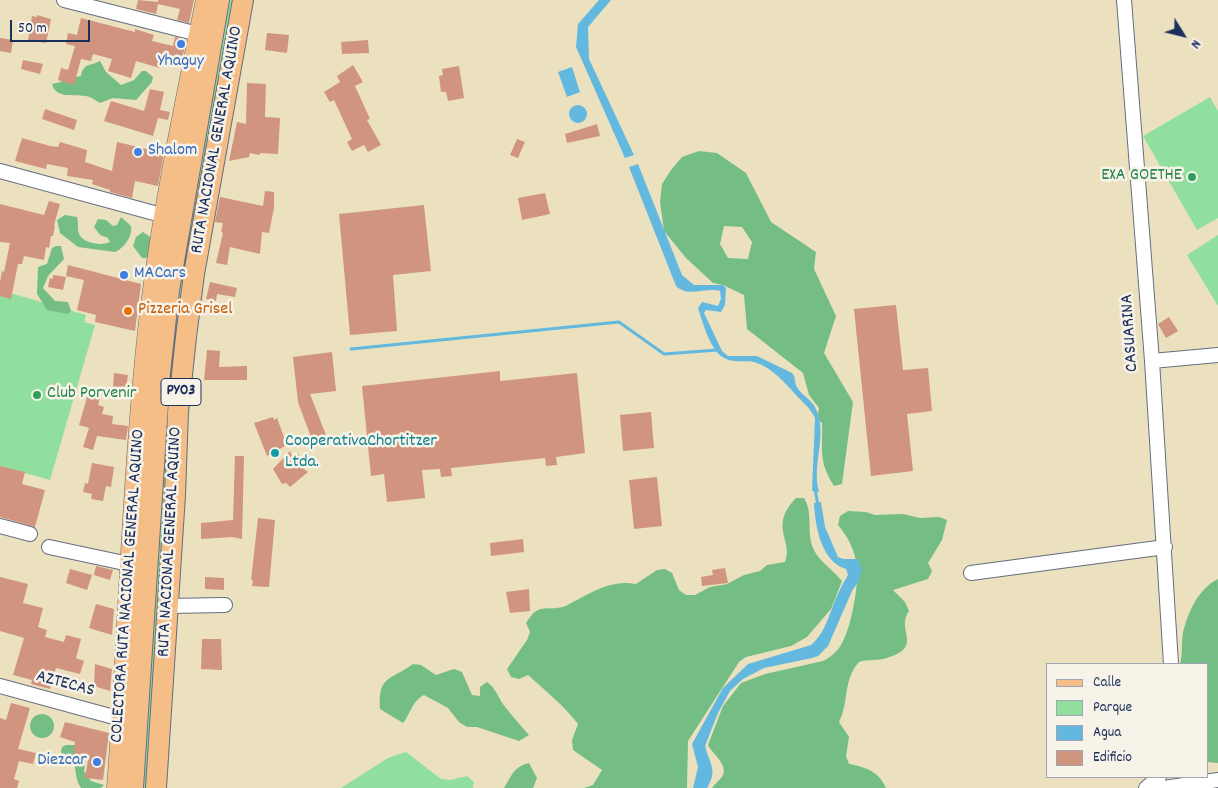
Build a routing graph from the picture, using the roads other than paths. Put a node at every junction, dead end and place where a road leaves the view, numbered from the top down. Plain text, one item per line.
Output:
1 (64, 0) edge
2 (205, 0) edge
3 (218, 0) edge
4 (243, 0) edge
5 (1124, 0) edge
6 (198, 34) junction
7 (0, 171) edge
8 (165, 216) junction
9 (1218, 355) edge
10 (1152, 361) junction
11 (154, 438) junction
12 (0, 526) edge
13 (30, 534) dead end
14 (49, 547) dead end
15 (1165, 548) junction
16 (129, 564) junction
17 (971, 573) dead end
18 (168, 606) junction
19 (225, 606) dead end
20 (127, 634) junction
21 (1171, 663) edge
22 (0, 686) edge
23 (121, 719) junction
24 (1158, 778) edge
25 (1218, 780) edge
26 (1192, 781) edge
27 (116, 788) edge
28 (133, 788) edge
29 (156, 788) edge
30 (1146, 788) edge
31 (1164, 788) edge

1 - 6 street
2 - 6 main road, COLECTORA RUTA NACIONAL GENERAL AQUINO / PY03
3 - 11 highway, RUTA NACIONAL GENERAL AQUINO / PY03
4 - 18 highway, RUTA NACIONAL GENERAL AQUINO / PY03
5 - 10 street, CASUARINA
6 - 8 main road, COLECTORA RUTA NACIONAL GENERAL AQUINO / PY03
7 - 8 street
8 - 16 main road, COLECTORA RUTA NACIONAL GENERAL AQUINO / PY03
9 - 10 street
10 - 15 street, CASUARINA
11 - 20 main road
11 - 28 highway, RUTA NACIONAL GENERAL AQUINO / PY03
12 - 13 street
14 - 16 street
15 - 17 street
15 - 21 street, CASUARINA
16 - 20 main road, COLECTORA RUTA NACIONAL GENERAL AQUINO / PY03
18 - 19 street
18 - 29 highway, RUTA NACIONAL GENERAL AQUINO / PY03
20 - 23 main road, COLECTORA RUTA NACIONAL GENERAL AQUINO / PY03
22 - 23 street, AZTECAS
23 - 27 main road, COLECTORA RUTA NACIONAL GENERAL AQUINO / PY03
24 - 30 street
25 - 26 street
26 - 31 street

